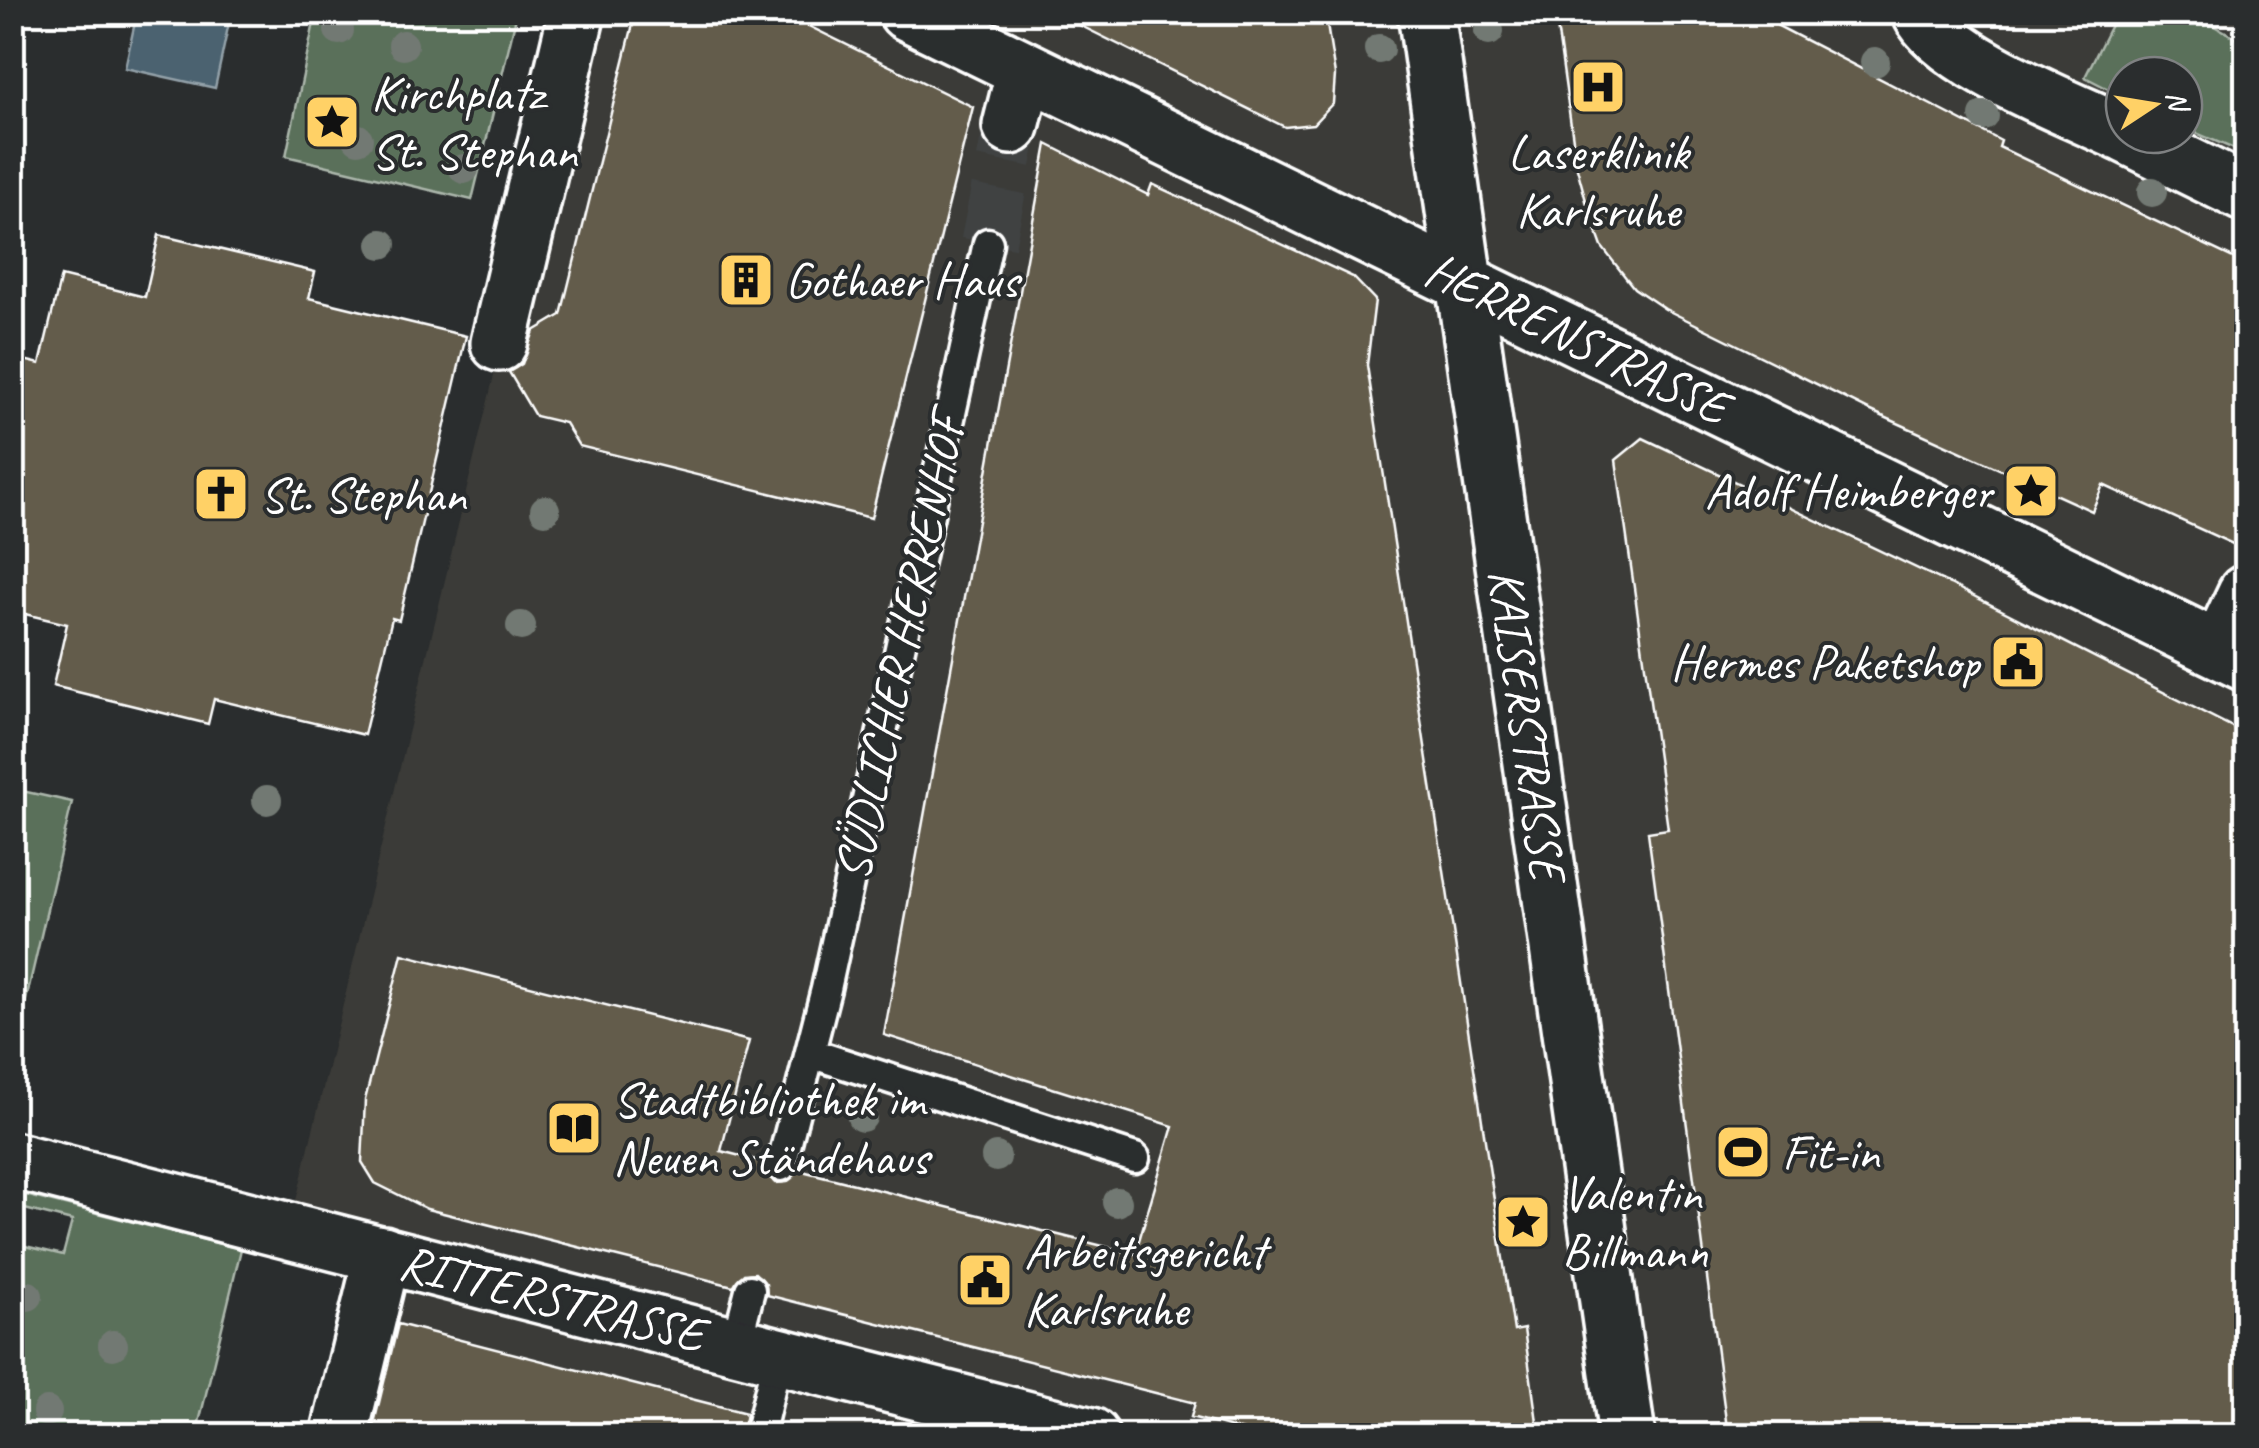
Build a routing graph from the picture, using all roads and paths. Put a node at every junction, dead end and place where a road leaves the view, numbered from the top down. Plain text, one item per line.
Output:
1 (577, 12) edge
2 (907, 12) edge
3 (1426, 12) edge
4 (1920, 12) edge
5 (1025, 70) junction
6 (2104, 125) edge
7 (1010, 126) tunnel mouth
8 (2166, 155) edge
9 (2246, 194) edge
10 (988, 243) tunnel mouth
11 (1465, 286) junction
12 (499, 343) dead end
13 (2246, 593) edge
14 (2233, 656) edge
15 (810, 1052) junction
16 (1135, 1158) dead end
17 (12, 1160) edge
18 (781, 1166) dead end
19 (383, 1254) junction
20 (750, 1290) dead end
21 (757, 1350) junction
22 (1063, 1432) edge
23 (339, 1436) edge
24 (759, 1436) edge
25 (1627, 1436) edge

1 - 12 street
2 - 5 street, HERRENSTRASSE
3 - 11 street, KAISERSTRASSE
4 - 6 street
5 - 7 street
5 - 11 street, HERRENSTRASSE
8 - 9 street
10 - 15 lane, SÜDLICHER HERRENHOF
11 - 14 street, HERRENSTRASSE
11 - 25 street, KAISERSTRASSE
13 - 14 street
15 - 16 lane
15 - 18 lane, SÜDLICHER HERRENHOF
17 - 19 street, RITTERSTRASSE
19 - 21 street, RITTERSTRASSE
19 - 23 street
20 - 21 lane
21 - 22 street, RITTERSTRASSE
21 - 24 lane

